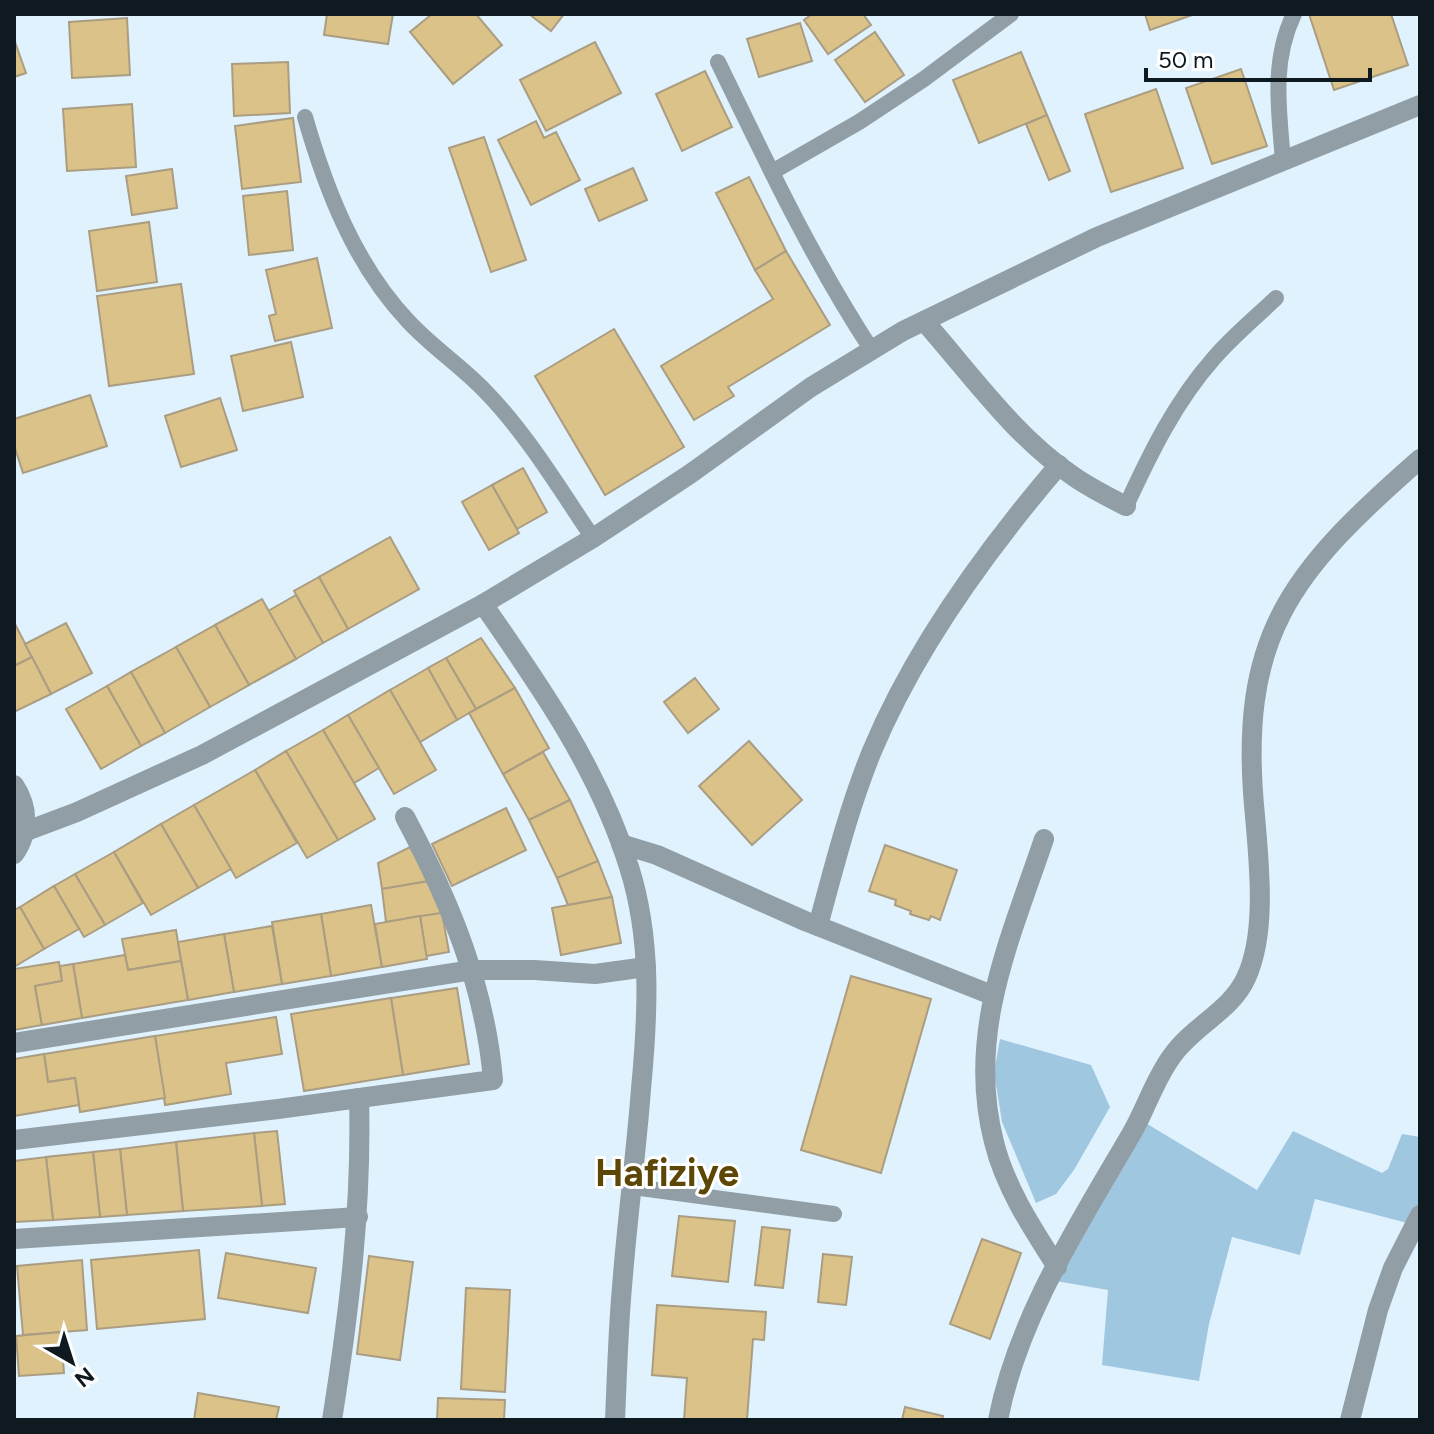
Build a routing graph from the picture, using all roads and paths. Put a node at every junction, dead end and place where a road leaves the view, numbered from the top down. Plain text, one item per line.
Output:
1 (1011, 14) edge
2 (1294, 14) edge
3 (718, 62) dead end
4 (1420, 105) edge
5 (305, 117) dead end
6 (1283, 161) junction
7 (772, 172) junction
8 (1276, 298) dead end
9 (924, 321) junction
10 (871, 349) junction
11 (1420, 459) edge
12 (1059, 465) junction
13 (1126, 506) joint
14 (593, 538) junction
15 (483, 604) junction
16 (14, 785) edge
17 (405, 817) dead end
18 (24, 832) junction
19 (1044, 839) dead end
20 (621, 844) junction
21 (14, 854) edge
22 (818, 926) junction
23 (646, 967) junction
24 (472, 970) junction
25 (992, 995) junction
26 (14, 1043) edge
27 (359, 1098) junction
28 (14, 1140) edge
29 (633, 1187) junction
30 (834, 1214) dead end
31 (1420, 1215) edge
32 (358, 1217) junction
33 (14, 1239) edge
34 (1057, 1267) junction
35 (332, 1420) edge
36 (615, 1420) edge
37 (998, 1420) edge
38 (1350, 1420) edge

1 - 7 lane
2 - 6 lane
3 - 7 lane
4 - 6 street
5 - 14 lane
6 - 9 street
7 - 10 lane
8 - 13 lane
9 - 10 street
9 - 12 street
10 - 14 street
11 - 34 street
12 - 13 street
12 - 22 street
14 - 15 street
15 - 18 street
15 - 20 street
16 - 18 street
17 - 24 street
18 - 21 street
19 - 25 street
20 - 22 street
20 - 23 street
22 - 25 street
23 - 24 street
23 - 29 street
24 - 26 street
24 - 27 street
25 - 34 street
27 - 28 street
27 - 32 street
29 - 30 lane
29 - 36 street
31 - 38 street
32 - 33 street
32 - 35 street
34 - 37 street

